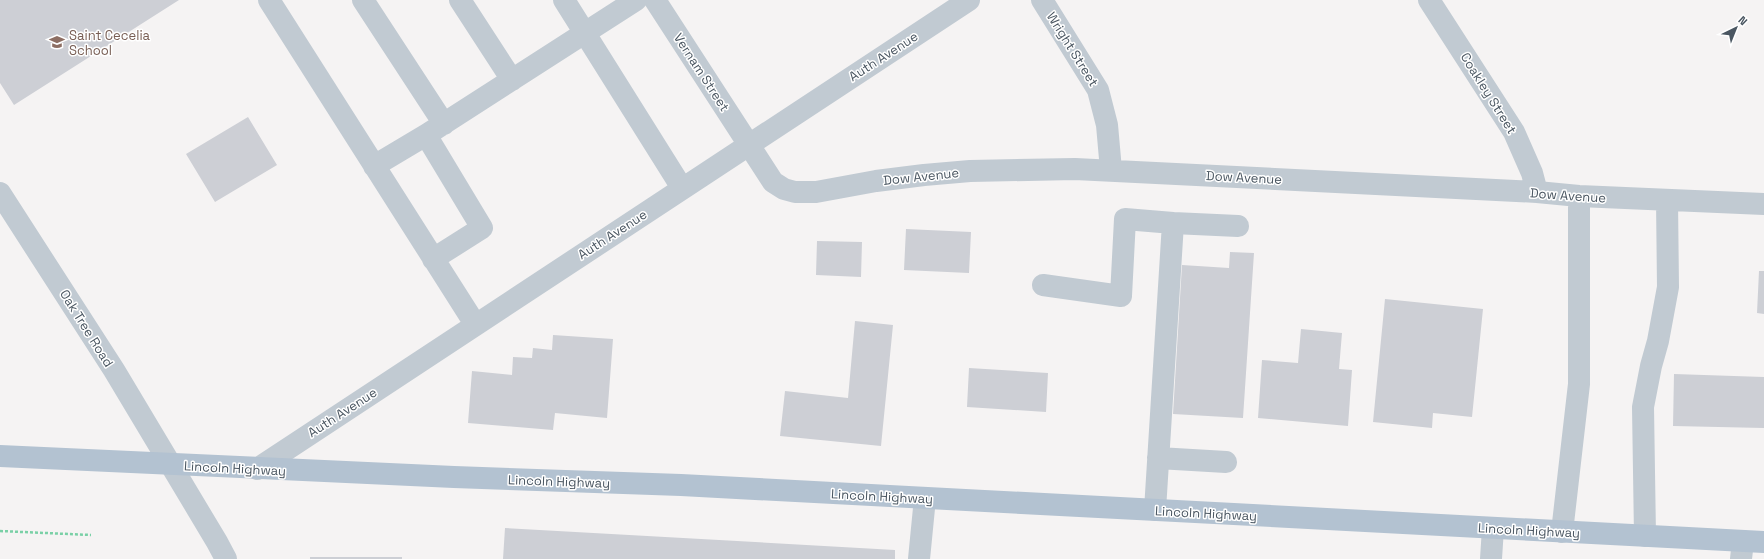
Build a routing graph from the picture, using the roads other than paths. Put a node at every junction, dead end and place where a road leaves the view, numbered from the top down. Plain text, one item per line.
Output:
1 (269, 0) edge
2 (363, 0) edge
3 (460, 0) edge
4 (564, 0) edge
5 (636, 0) edge
6 (655, 0) edge
7 (969, 0) edge
8 (1042, 0) edge
9 (1429, 0) edge
10 (585, 33) junction
11 (512, 80) junction
12 (444, 124) junction
13 (426, 135) junction
14 (749, 144) junction
15 (374, 166) junction
16 (1111, 170) junction
17 (682, 188) junction
18 (1537, 192) junction
19 (0, 193) edge
20 (1579, 196) junction
21 (1667, 200) junction
22 (1764, 204) edge
23 (1173, 223) junction
24 (1238, 226) dead end
25 (433, 259) junction
26 (1043, 285) dead end
27 (475, 324) junction
28 (0, 456) edge
29 (1158, 458) junction
30 (1226, 462) dead end
31 (171, 465) junction
32 (257, 469) junction
33 (925, 498) junction
34 (1155, 510) junction
35 (1493, 528) junction
36 (1562, 532) junction
37 (1645, 536) junction
38 (1764, 542) edge
39 (1742, 550) edge
40 (226, 559) edge
41 (919, 559) edge
42 (1491, 559) edge

1 - 15 street
2 - 12 street
3 - 11 street
4 - 10 street
5 - 10 street
6 - 14 street, Vernam Street
7 - 14 street, Auth Avenue
8 - 16 street, Wright Street
9 - 18 street, Coakley Street
10 - 11 street
10 - 17 street
11 - 12 street
12 - 13 street
13 - 15 street
13 - 25 street
14 - 16 street, Dow Avenue
14 - 17 street, Auth Avenue
15 - 25 street
16 - 18 street, Dow Avenue
17 - 27 street, Auth Avenue
18 - 20 street, Dow Avenue
19 - 31 street, Oak Tree Road
20 - 21 street, Dow Avenue
20 - 36 street
21 - 22 street, Dow Avenue
21 - 37 street
23 - 24 street
23 - 26 street
23 - 29 street
25 - 27 street
27 - 32 street, Auth Avenue
28 - 31 main road, Lincoln Highway
29 - 30 street
29 - 34 street
31 - 32 main road, Lincoln Highway
31 - 40 street, Oak Tree Road
32 - 33 main road, Lincoln Highway
33 - 34 main road, Lincoln Highway
33 - 41 street
34 - 35 main road, Lincoln Highway
35 - 36 main road, Lincoln Highway
35 - 42 street
36 - 37 main road, Lincoln Highway
37 - 39 main road, Lincoln Highway
38 - 39 main road, Lincoln Highway

